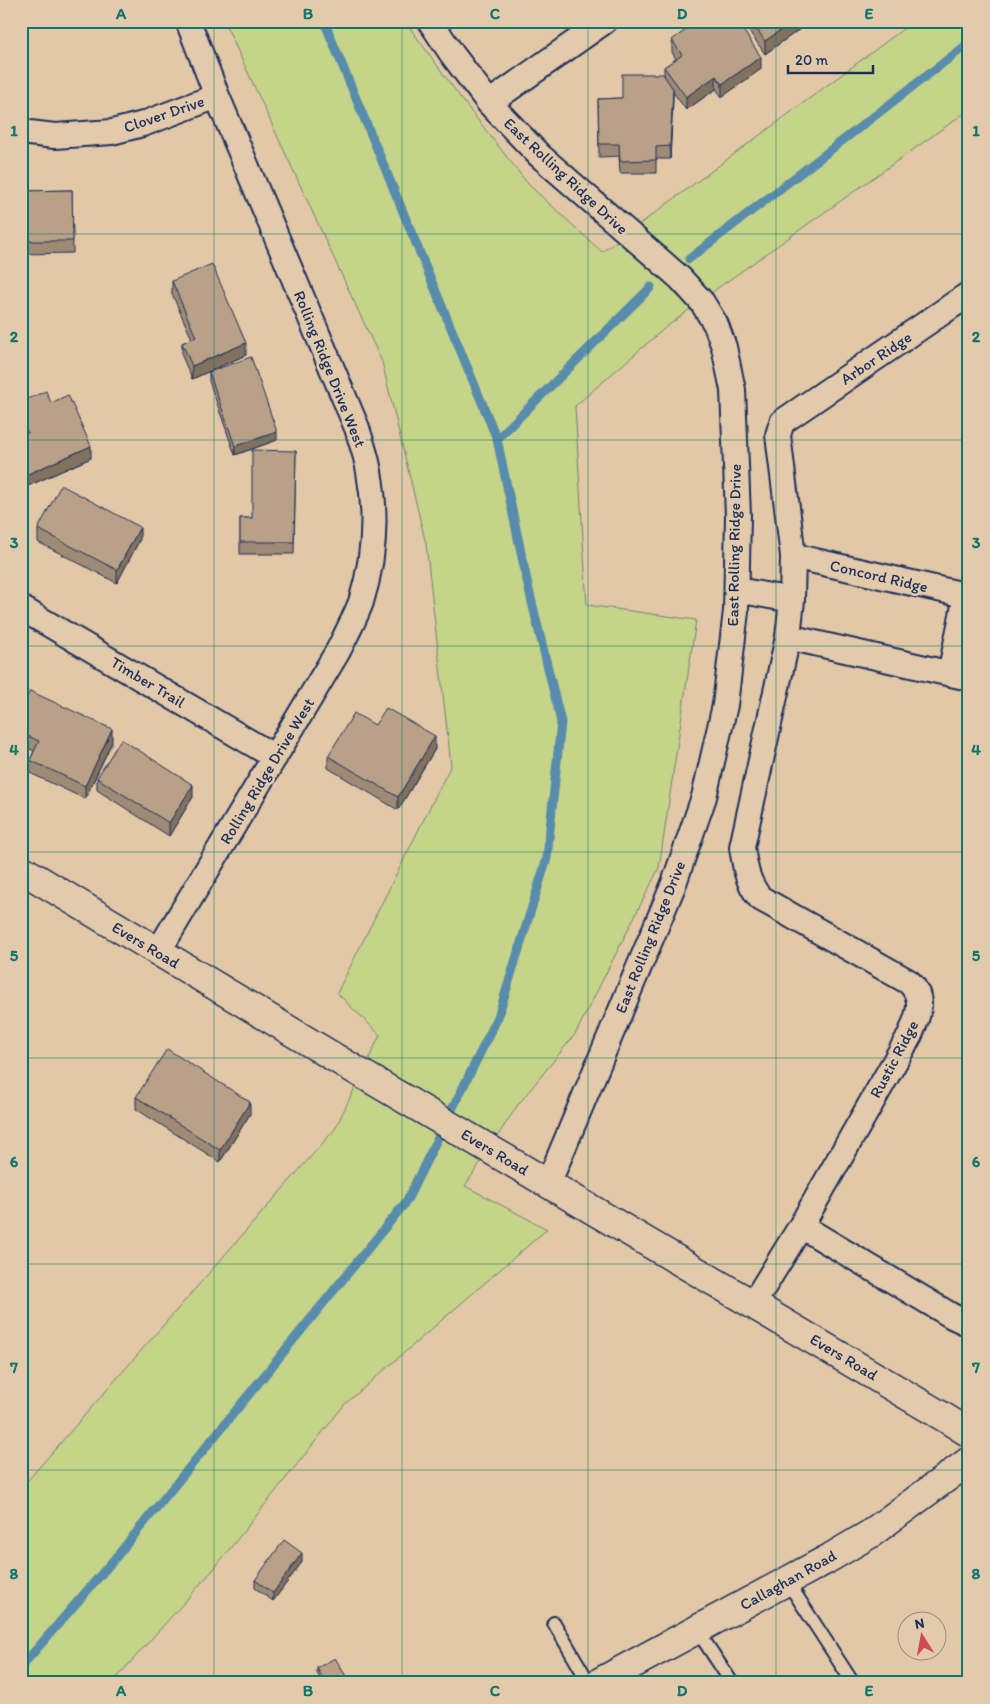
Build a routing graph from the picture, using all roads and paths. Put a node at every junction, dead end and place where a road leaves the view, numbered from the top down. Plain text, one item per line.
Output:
1 (188, 21) edge
2 (430, 21) edge
3 (605, 21) edge
4 (217, 96) junction
5 (489, 103) junction
6 (21, 132) edge
7 (969, 294) edge
8 (793, 556) junction
9 (737, 590) junction
10 (967, 596) edge
11 (792, 600) junction
12 (21, 608) edge
13 (788, 638) junction
14 (960, 676) edge
15 (275, 757) junction
16 (21, 869) edge
17 (158, 952) junction
18 (548, 1184) junction
19 (801, 1226) junction
20 (753, 1304) junction
21 (969, 1324) edge
22 (969, 1433) edge
23 (969, 1461) edge
24 (787, 1581) junction
25 (554, 1623) dead end
26 (697, 1630) junction
27 (589, 1683) edge
28 (598, 1683) edge
29 (732, 1683) edge
30 (853, 1683) edge

1 - 4 street, Rolling Ridge Drive West
2 - 5 street, East Rolling Ridge Drive
3 - 5 street
4 - 6 street, Clover Drive
4 - 15 street, Rolling Ridge Drive West
5 - 9 street, East Rolling Ridge Drive
7 - 8 street, Arbor Ridge
8 - 10 street, Concord Ridge
8 - 11 street
9 - 11 street
9 - 18 street, East Rolling Ridge Drive
10 - 14 street, Concord Ridge
11 - 13 street
12 - 15 street, Timber Trail
13 - 14 street, Concord Ridge
13 - 19 street, Rustic Ridge
15 - 17 street, Rolling Ridge Drive West
16 - 17 main road, Evers Road
17 - 18 main road, Evers Road
18 - 20 main road, Evers Road
19 - 20 street, Rustic Ridge
19 - 21 street
20 - 22 main road, Evers Road
23 - 24 main road, Callaghan Road
24 - 26 main road, Callaghan Road
24 - 30 lane
25 - 27 lane
26 - 28 main road, Callaghan Road
26 - 29 lane

